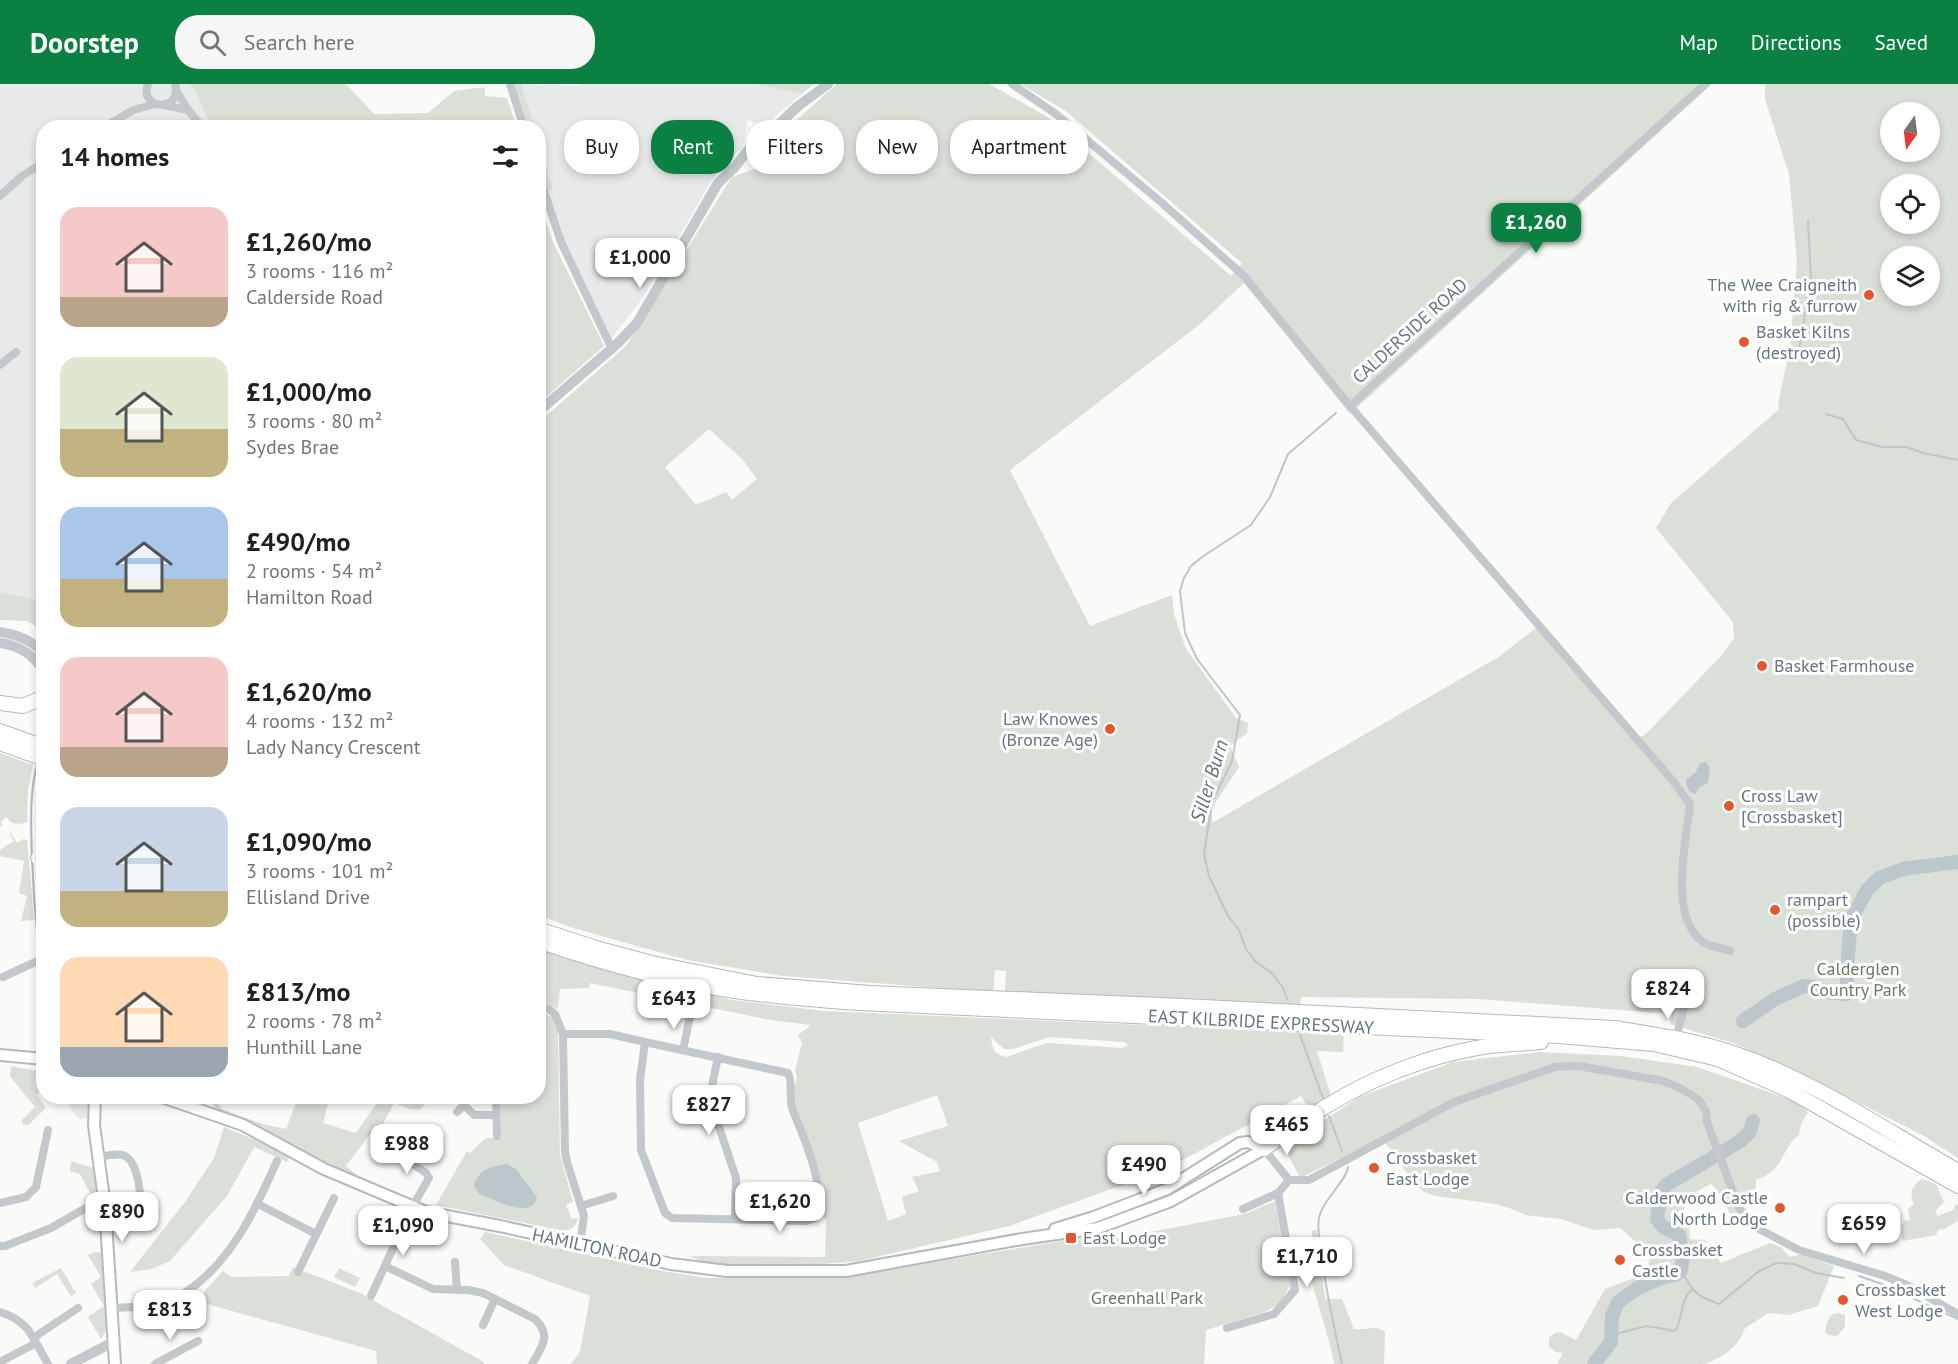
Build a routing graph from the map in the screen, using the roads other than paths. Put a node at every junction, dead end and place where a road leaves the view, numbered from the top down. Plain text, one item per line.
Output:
1 (510, 84) edge
2 (828, 84) edge
3 (1012, 84) edge
4 (1705, 84) edge
5 (176, 87) edge
6 (147, 88) edge
7 (160, 104) junction
8 (133, 110) junction
9 (188, 111) junction
10 (116, 120) edge
11 (196, 120) edge
12 (521, 120) edge
13 (784, 120) edge
14 (746, 153) edge
15 (746, 163) edge
16 (36, 167) edge
17 (735, 167) junction
18 (0, 196) edge
19 (546, 197) edge
20 (612, 349) junction
21 (16, 352) dead end
22 (0, 365) edge
23 (546, 405) edge
24 (1350, 406) junction
25 (0, 633) edge
26 (0, 643) edge
27 (36, 646) edge
28 (36, 662) edge
29 (36, 701) edge
30 (0, 703) edge
31 (0, 730) edge
32 (0, 743) edge
33 (36, 751) edge
34 (36, 752) edge
35 (546, 931) edge
36 (546, 944) edge
37 (1730, 951) dead end
38 (36, 962) edge
39 (3, 977) dead end
40 (546, 1008) edge
41 (1684, 1008) dead end
42 (690, 1016) dead end
43 (563, 1034) junction
44 (1594, 1038) junction
45 (1676, 1038) junction
46 (645, 1042) junction
47 (683, 1050) junction
48 (0, 1054) edge
49 (718, 1057) junction
50 (36, 1058) edge
51 (95, 1104) edge
52 (181, 1104) edge
53 (198, 1104) edge
54 (496, 1104) edge
55 (194, 1109) junction
56 (457, 1112) dead end
57 (495, 1116) junction
58 (48, 1130) dead end
59 (497, 1136) dead end
60 (388, 1147) dead end
61 (1264, 1149) junction
62 (99, 1157) junction
63 (277, 1161) dead end
64 (1958, 1172) edge
65 (1289, 1180) junction
66 (1958, 1186) edge
67 (1278, 1193) junction
68 (613, 1196) dead end
69 (334, 1198) dead end
70 (0, 1203) edge
71 (258, 1204) junction
72 (105, 1206) junction
73 (581, 1206) junction
74 (412, 1207) junction
75 (1243, 1209) dead end
76 (142, 1213) dead end
77 (735, 1218) junction
78 (316, 1234) junction
79 (1022, 1239) junction
80 (580, 1244) junction
81 (0, 1246) edge
82 (455, 1262) dead end
83 (298, 1265) dead end
84 (385, 1266) junction
85 (465, 1269) dead end
86 (456, 1271) junction
87 (367, 1282) dead end
88 (375, 1286) junction
89 (457, 1290) junction
90 (371, 1296) dead end
91 (495, 1299) junction
92 (78, 1308) dead end
93 (113, 1308) junction
94 (0, 1311) edge
95 (478, 1312) dead end
96 (1958, 1314) edge
97 (487, 1316) junction
98 (483, 1325) dead end
99 (1227, 1328) dead end
100 (34, 1340) junction
101 (115, 1341) junction
102 (198, 1341) dead end
103 (0, 1362) edge
104 (48, 1364) edge
105 (71, 1364) edge
106 (116, 1364) edge
107 (155, 1364) edge
108 (532, 1364) edge

1 - 12 street
2 - 13 street
3 - 24 street, CALDERSIDE ROAD
4 - 24 street, CALDERSIDE ROAD
5 - 7 street
5 - 9 street
6 - 7 street
6 - 8 street
7 - 8 street
7 - 9 street
8 - 10 street
9 - 11 street
14 - 17 street
15 - 17 street
16 - 18 street
17 - 20 street
19 - 20 street
20 - 23 street
21 - 22 street
24 - 37 street
25 - 27 street
26 - 28 street
29 - 30 highway
31 - 33 highway
32 - 34 highway
35 - 45 highway, EAST KILBRIDE EXPRESSWAY
36 - 44 highway, EAST KILBRIDE EXPRESSWAY
38 - 39 street
40 - 43 street
41 - 45 street
42 - 47 street
43 - 46 street
43 - 73 street
44 - 61 highway
44 - 66 highway, EAST KILBRIDE EXPRESSWAY
45 - 64 highway, EAST KILBRIDE EXPRESSWAY
46 - 47 street
46 - 77 street
47 - 49 street
48 - 50 main road
49 - 77 street
49 - 77 street
51 - 62 main road
52 - 55 main road, HAMILTON ROAD
53 - 55 street
54 - 57 street
55 - 74 main road, HAMILTON ROAD
56 - 57 street
57 - 59 street
58 - 70 street
60 - 74 street
61 - 65 street
61 - 79 main road, HAMILTON ROAD
61 - 79 main road, HAMILTON ROAD
62 - 72 main road
62 - 76 street
63 - 71 street
65 - 67 street
65 - 96 street
67 - 75 street
67 - 99 street
68 - 73 street
69 - 78 street
71 - 78 street
71 - 93 street
72 - 81 street
72 - 93 main road
73 - 80 street
74 - 80 main road, HAMILTON ROAD
74 - 84 street
78 - 83 street
79 - 80 main road, HAMILTON ROAD
82 - 86 street
84 - 88 street
84 - 89 street
85 - 86 street
86 - 89 street
87 - 88 street
88 - 90 street
89 - 91 street
91 - 97 street
91 - 108 street
92 - 100 street
93 - 101 main road
94 - 100 street
95 - 97 street
97 - 98 street
100 - 103 street
100 - 104 street
101 - 105 street
101 - 106 main road
102 - 107 street

